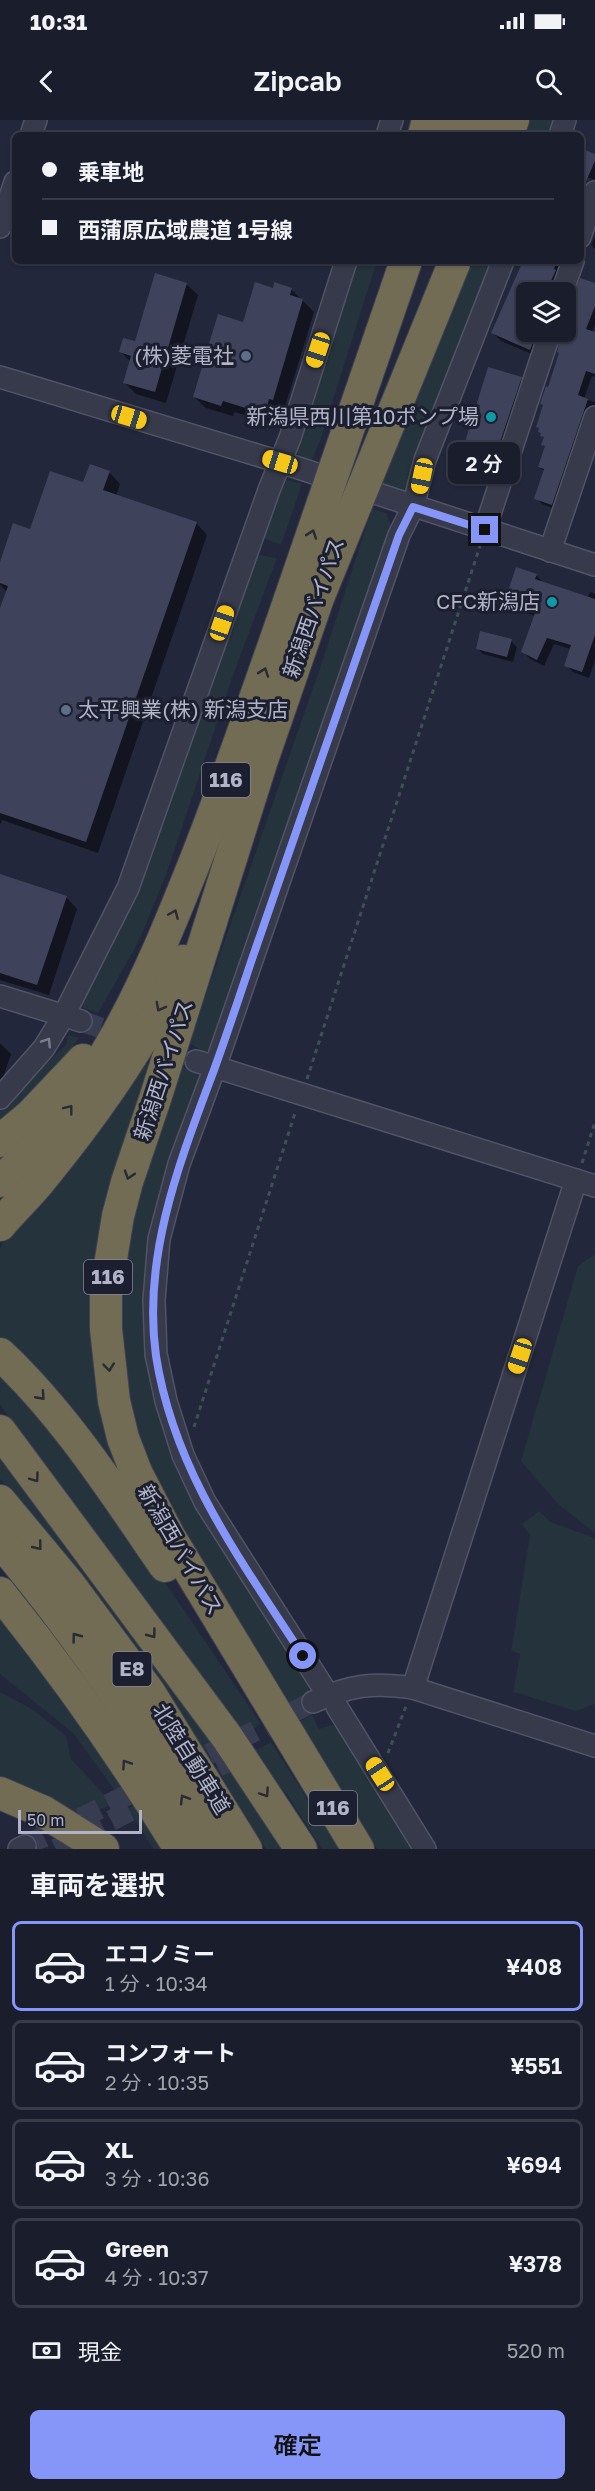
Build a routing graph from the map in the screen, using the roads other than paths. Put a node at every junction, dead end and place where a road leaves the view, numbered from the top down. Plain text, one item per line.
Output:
1 (12, 191) edge
2 (595, 192) edge
3 (584, 225) edge
4 (0, 227) edge
5 (345, 264) edge
6 (388, 264) edge
7 (405, 264) edge
8 (432, 264) edge
9 (454, 264) edge
10 (502, 264) edge
11 (572, 264) edge
12 (566, 282) edge
13 (546, 342) edge
14 (0, 377) edge
15 (595, 417) edge
16 (280, 462) junction
17 (327, 491) junction
18 (413, 507) junction
19 (485, 530) junction
20 (550, 551) junction
21 (595, 565) edge
22 (305, 594) junction
23 (262, 759) junction
24 (150, 967) junction
25 (0, 996) edge
26 (72, 1018) junction
27 (206, 1064) junction
28 (0, 1098) edge
29 (80, 1129) junction
30 (0, 1141) edge
31 (0, 1181) edge
32 (586, 1183) edge
33 (0, 1208) edge
34 (0, 1225) edge
35 (0, 1354) edge
36 (0, 1431) edge
37 (0, 1501) edge
38 (0, 1541) edge
39 (0, 1593) edge
40 (413, 1688) junction
41 (323, 1705) junction
42 (595, 1746) edge
43 (308, 1767) junction
44 (0, 1793) edge
45 (44, 1812) junction
46 (91, 1849) edge
47 (103, 1849) edge
48 (180, 1849) edge
49 (214, 1849) edge
50 (246, 1849) edge
51 (301, 1849) edge
52 (358, 1849) edge
53 (425, 1849) edge

1 - 4 street
2 - 3 street
5 - 16 street
6 - 17 highway, bridge
7 - 17 highway, 新潟西バイパス / 116, bridge
8 - 22 highway, 新潟西バイパス / 116, bridge
9 - 22 highway, bridge
10 - 18 street
11 - 12 street
13 - 19 street
14 - 16 street
15 - 20 street
16 - 18 street
16 - 26 street
22 -> 17 highway, 新潟西バイパス / 116, bridge
18 - 19 street
18 - 27 street
19 - 20 street
20 - 21 street
22 - 23 highway, 新潟西バイパス / 116
24 -> 22 highway, 新潟西バイパス / 116
23 -> 29 highway
23 -> 43 highway, 新潟西バイパス / 116
24 - 30 highway
31 -> 24 highway, 新潟西バイパス / 116
25 - 26 street
28 -> 26 street
27 - 32 street
27 - 41 street
29 - 33 highway
29 - 34 highway
32 - 40 street
35 -> 43 highway
36 -> 51 highway
37 -> 50 highway, 北陸自動車道 / E8
49 -> 38 highway, 北陸自動車道 / E8
48 -> 39 highway
40 - 41 street
40 - 42 street
41 - 53 street
43 - 52 highway, 新潟西バイパス / 116
44 - 45 highway
45 - 46 highway
45 - 47 highway

